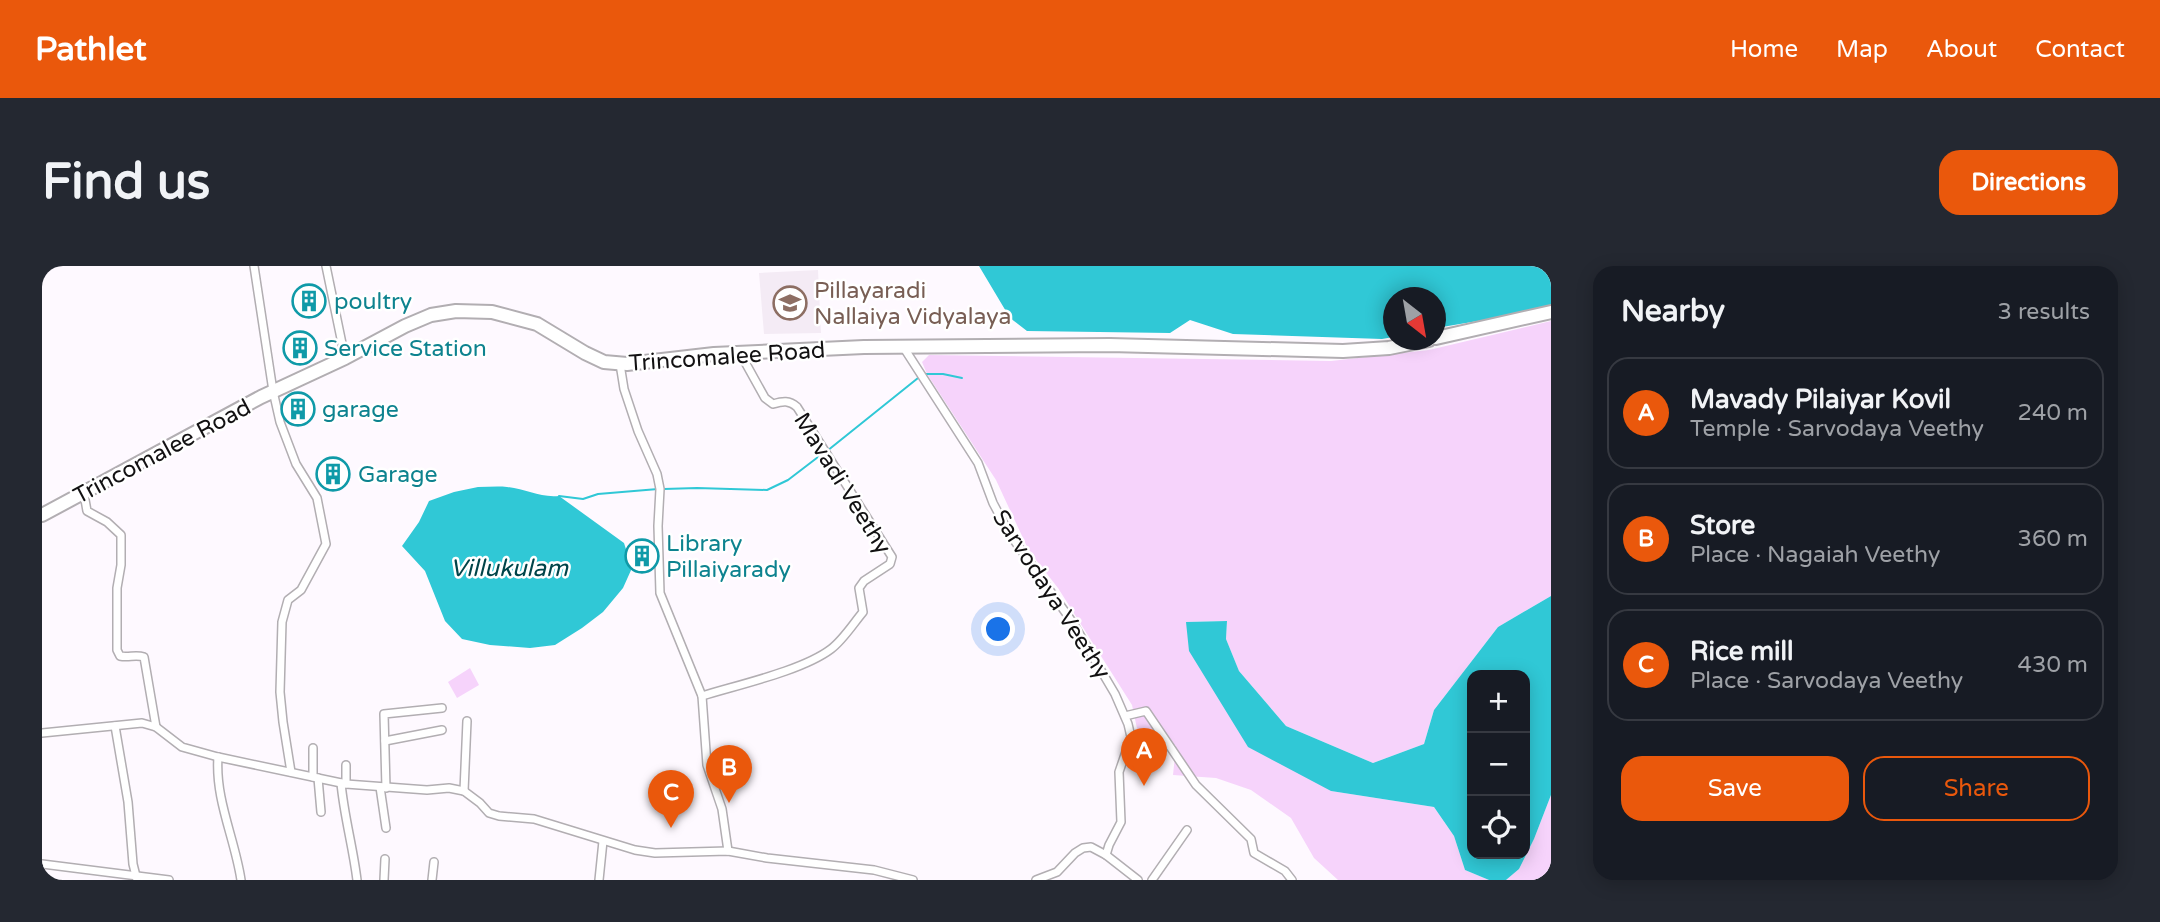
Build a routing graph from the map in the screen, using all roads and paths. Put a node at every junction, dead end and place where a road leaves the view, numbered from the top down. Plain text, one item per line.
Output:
1 (254, 266) edge
2 (326, 266) edge
3 (1551, 312) edge
4 (1446, 336) edge
5 (904, 348) junction
6 (1383, 348) edge
7 (740, 352) junction
8 (345, 358) junction
9 (620, 364) junction
10 (273, 391) junction
11 (84, 494) junction
12 (42, 515) edge
13 (702, 696) junction
14 (442, 708) dead end
15 (1125, 716) junction
16 (467, 721) dead end
17 (115, 726) junction
18 (156, 727) junction
19 (442, 730) dead end
20 (42, 733) edge
21 (385, 741) junction
22 (313, 748) dead end
23 (218, 757) junction
24 (346, 765) dead end
25 (291, 772) junction
26 (315, 778) junction
27 (344, 783) junction
28 (383, 787) junction
29 (464, 791) junction
30 (321, 812) dead end
31 (386, 828) dead end
32 (1187, 830) dead end
33 (603, 841) junction
34 (728, 851) junction
35 (1106, 855) junction
36 (385, 859) dead end
37 (434, 862) dead end
38 (42, 864) edge
39 (136, 878) edge
40 (169, 880) edge
41 (241, 880) edge
42 (357, 880) edge
43 (384, 880) edge
44 (432, 880) edge
45 (599, 880) edge
46 (913, 880) edge
47 (1036, 880) edge
48 (1138, 880) edge
49 (1153, 880) edge
50 (1292, 880) edge

1 - 10 street
2 - 8 street
3 - 4 highway
5 - 6 highway, Trincomalee Road
5 - 7 highway, Trincomalee Road
5 - 15 street, Sarvodaya Veethy
7 - 9 highway, Trincomalee Road
7 - 13 street, Mavadi Veethy
8 - 9 highway, Trincomalee Road
8 - 10 highway, Trincomalee Road
9 - 13 street
10 - 11 highway, Trincomalee Road
10 - 25 street
11 - 12 highway, Trincomalee Road
11 - 18 street
13 - 34 street
14 - 21 street
15 - 35 street, Sarvodaya Veethy
15 - 50 street
16 - 29 street
17 - 18 street
17 - 20 street
17 - 39 street
18 - 23 street
19 - 21 street
21 - 28 street
22 - 26 street
23 - 25 street
23 - 41 street
24 - 27 street
25 - 26 street
26 - 27 street
26 - 30 street
27 - 28 street
27 - 42 street
28 - 29 street
28 - 31 street
29 - 33 street
32 - 49 street
33 - 34 street
33 - 45 street
34 - 46 street
35 - 47 street
35 - 48 street
36 - 43 street
37 - 44 street
38 - 39 street
39 - 40 street

